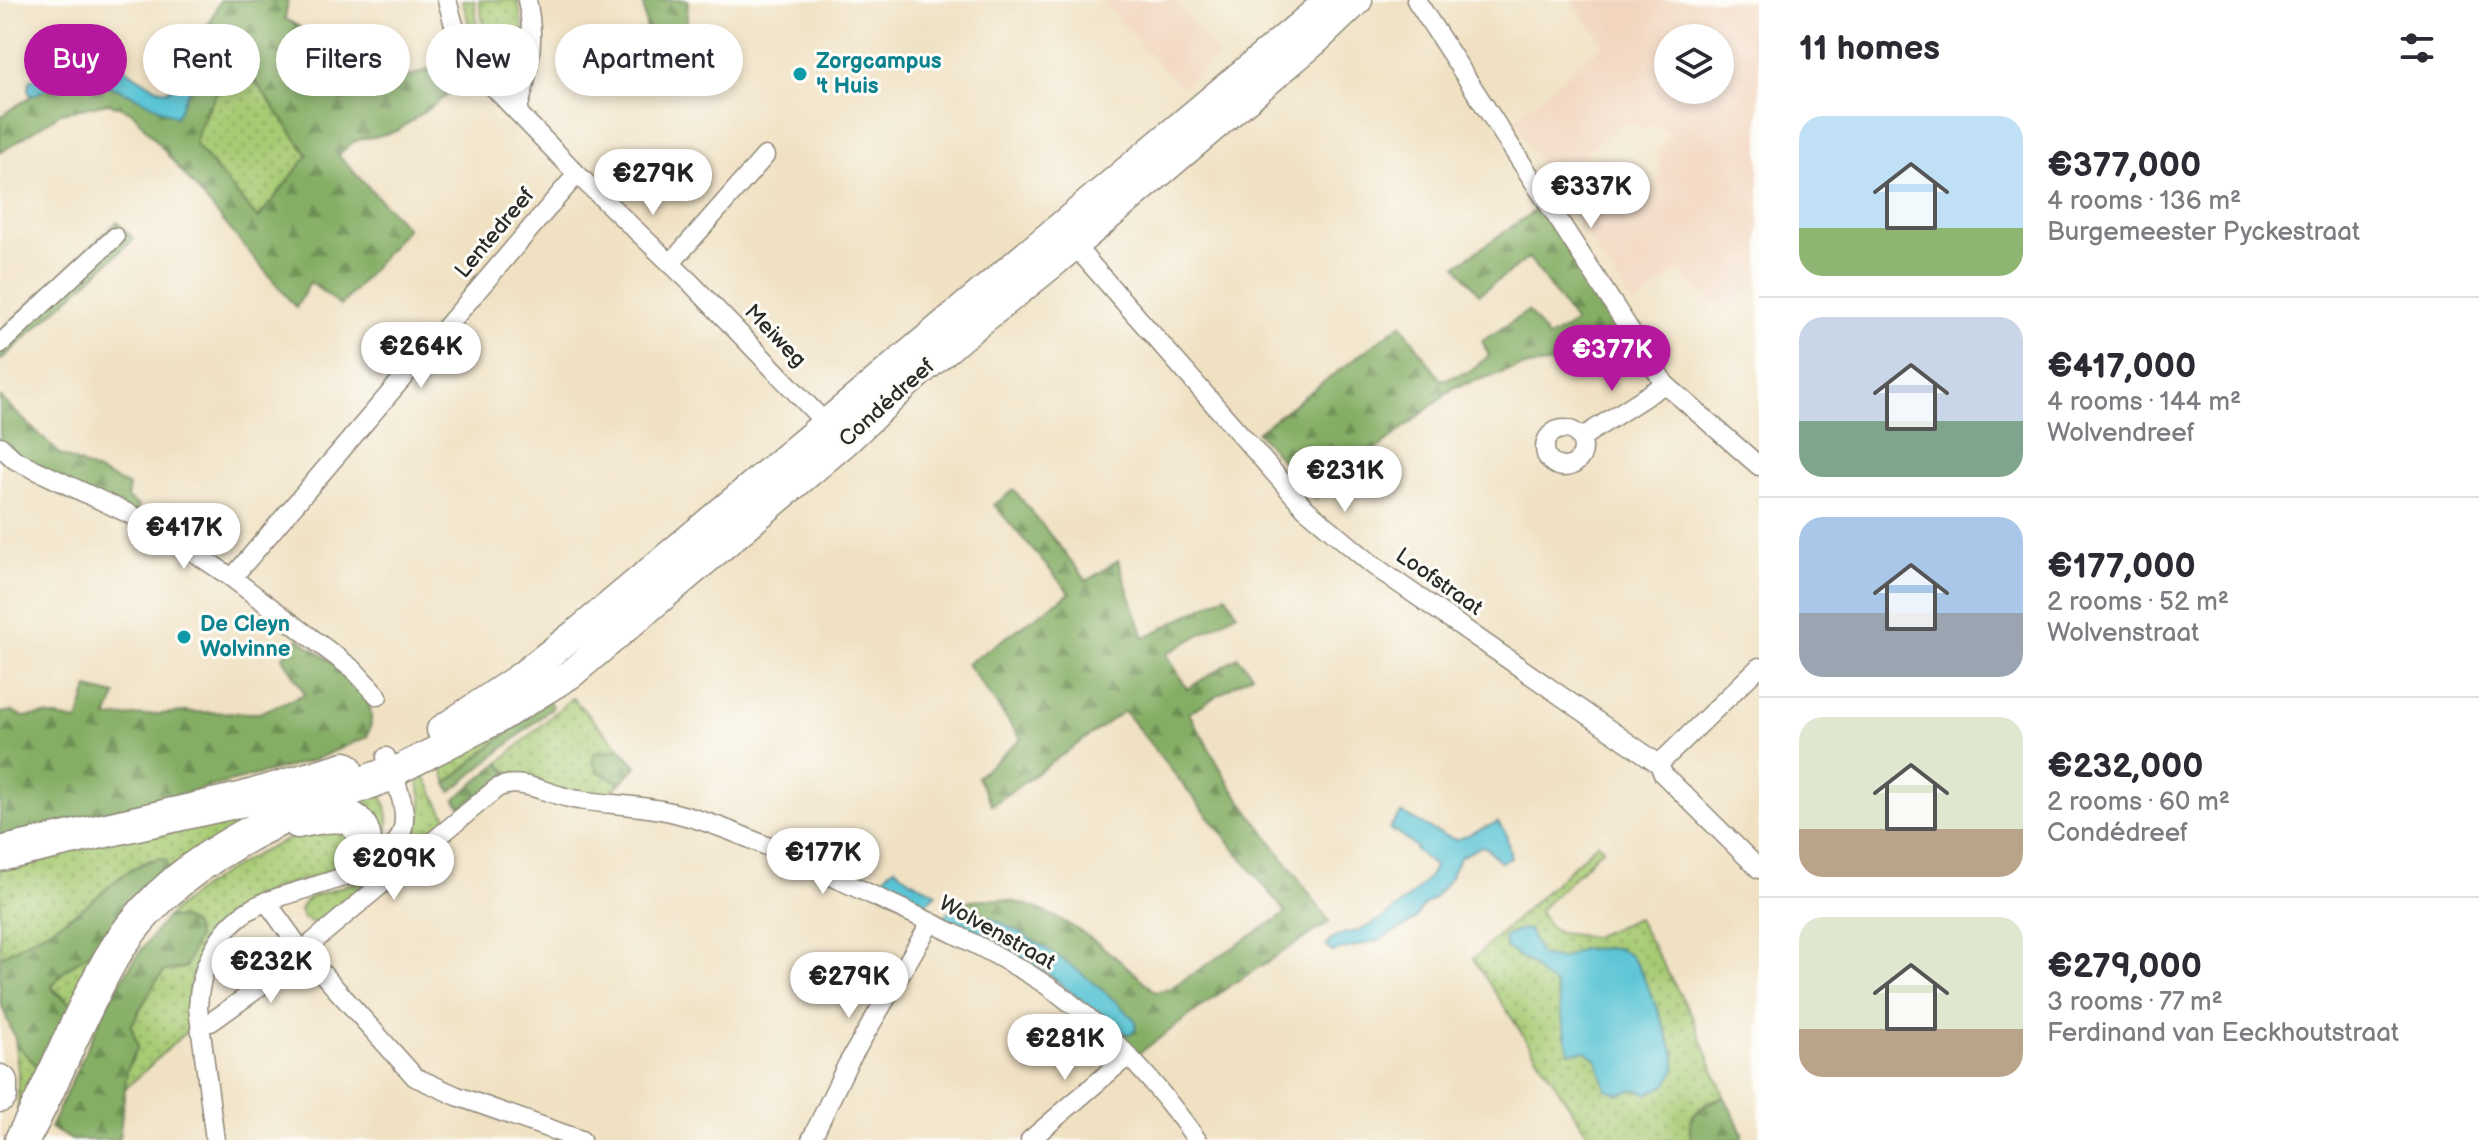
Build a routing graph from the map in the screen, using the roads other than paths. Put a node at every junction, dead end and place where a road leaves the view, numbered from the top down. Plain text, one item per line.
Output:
1 (447, 0) edge
2 (527, 0) edge
3 (1330, 0) edge
4 (1358, 0) edge
5 (1416, 0) edge
6 (517, 112) junction
7 (765, 156) dead end
8 (577, 174) junction
9 (1069, 234) junction
10 (115, 237) dead end
11 (671, 263) junction
12 (0, 344) edge
13 (1665, 384) junction
14 (835, 433) junction
15 (1581, 438) dead end
16 (0, 446) edge
17 (1759, 466) edge
18 (232, 578) junction
19 (1759, 667) edge
20 (378, 696) dead end
21 (1659, 764) junction
22 (389, 765) junction
23 (266, 826) junction
24 (0, 854) edge
25 (364, 869) junction
26 (1759, 869) edge
27 (266, 901) junction
28 (931, 922) junction
29 (302, 951) junction
30 (211, 1022) dead end
31 (1128, 1056) junction
32 (0, 1082) edge
33 (0, 1095) edge
34 (22, 1140) edge
35 (215, 1140) edge
36 (581, 1140) edge
37 (811, 1140) edge
38 (1030, 1140) edge
39 (1197, 1140) edge

1 - 6 street, Meiweg
2 - 6 street
3 - 9 main road, Condédreef
4 - 9 main road, Condédreef
5 - 13 street
6 - 8 street, Meiweg
7 - 11 street
8 - 11 street, Meiweg
8 - 18 street, Lentedreef
9 - 14 main road, Condédreef
9 - 21 street, Loofstraat
10 - 12 street
11 - 14 street, Meiweg
13 - 15 street
13 - 17 street
14 - 22 main road, Condédreef
16 - 18 street
18 - 20 street
19 - 21 street
21 - 26 street, Loofstraat
22 - 23 highway
22 - 24 highway
22 - 25 street
23 - 25 highway
23 - 34 highway
25 - 27 street
27 - 29 street
27 - 35 street
28 - 29 street, Wolvenstraat
28 - 31 street, Wolvenstraat
28 - 37 street
29 - 30 street
29 - 36 street
31 - 38 street
31 - 39 street, Wolvenstraat
32 - 33 highway

